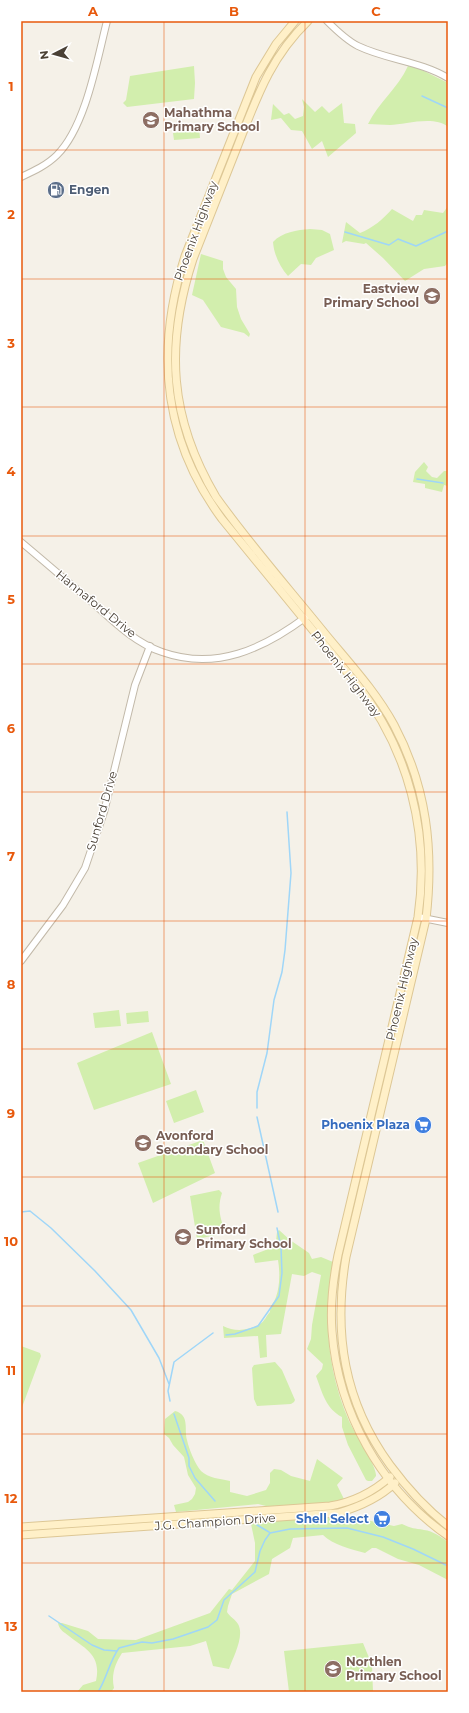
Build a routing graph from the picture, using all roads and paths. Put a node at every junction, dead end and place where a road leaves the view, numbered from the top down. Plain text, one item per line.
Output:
1 (107, 21) edge
2 (295, 21) edge
3 (308, 21) edge
4 (326, 21) edge
5 (448, 78) edge
6 (21, 177) edge
7 (21, 542) edge
8 (310, 614) junction
9 (303, 619) junction
10 (150, 646) junction
11 (418, 917) junction
12 (426, 919) junction
13 (448, 923) edge
14 (21, 961) edge
15 (377, 1464) junction
16 (397, 1476) junction
17 (390, 1482) junction
18 (376, 1489) junction
19 (448, 1526) edge
20 (21, 1527) edge
21 (21, 1535) edge
22 (448, 1536) edge

1 - 6 street
2 - 9 main road, Phoenix Highway
3 - 8 main road, Phoenix Highway
4 - 5 street
7 - 10 street, Hannaford Drive
8 - 9 street, Hannaford Drive
8 - 12 main road, Phoenix Highway
9 - 10 street, Hannaford Drive
9 - 11 main road, Phoenix Highway
10 - 14 street, Sunford Drive
11 - 12 street
11 - 15 main road, Phoenix Highway
12 - 13 street
12 - 16 main road, Phoenix Highway
15 - 17 main road, Phoenix Highway
15 - 18 main road
16 - 17 main road, J.G. Champion Drive
16 - 19 main road, Phoenix Highway
17 - 18 main road, J.G. Champion Drive
17 - 21 main road, J.G. Champion Drive
17 - 22 main road, Phoenix Highway
18 - 20 main road, J.G. Champion Drive

